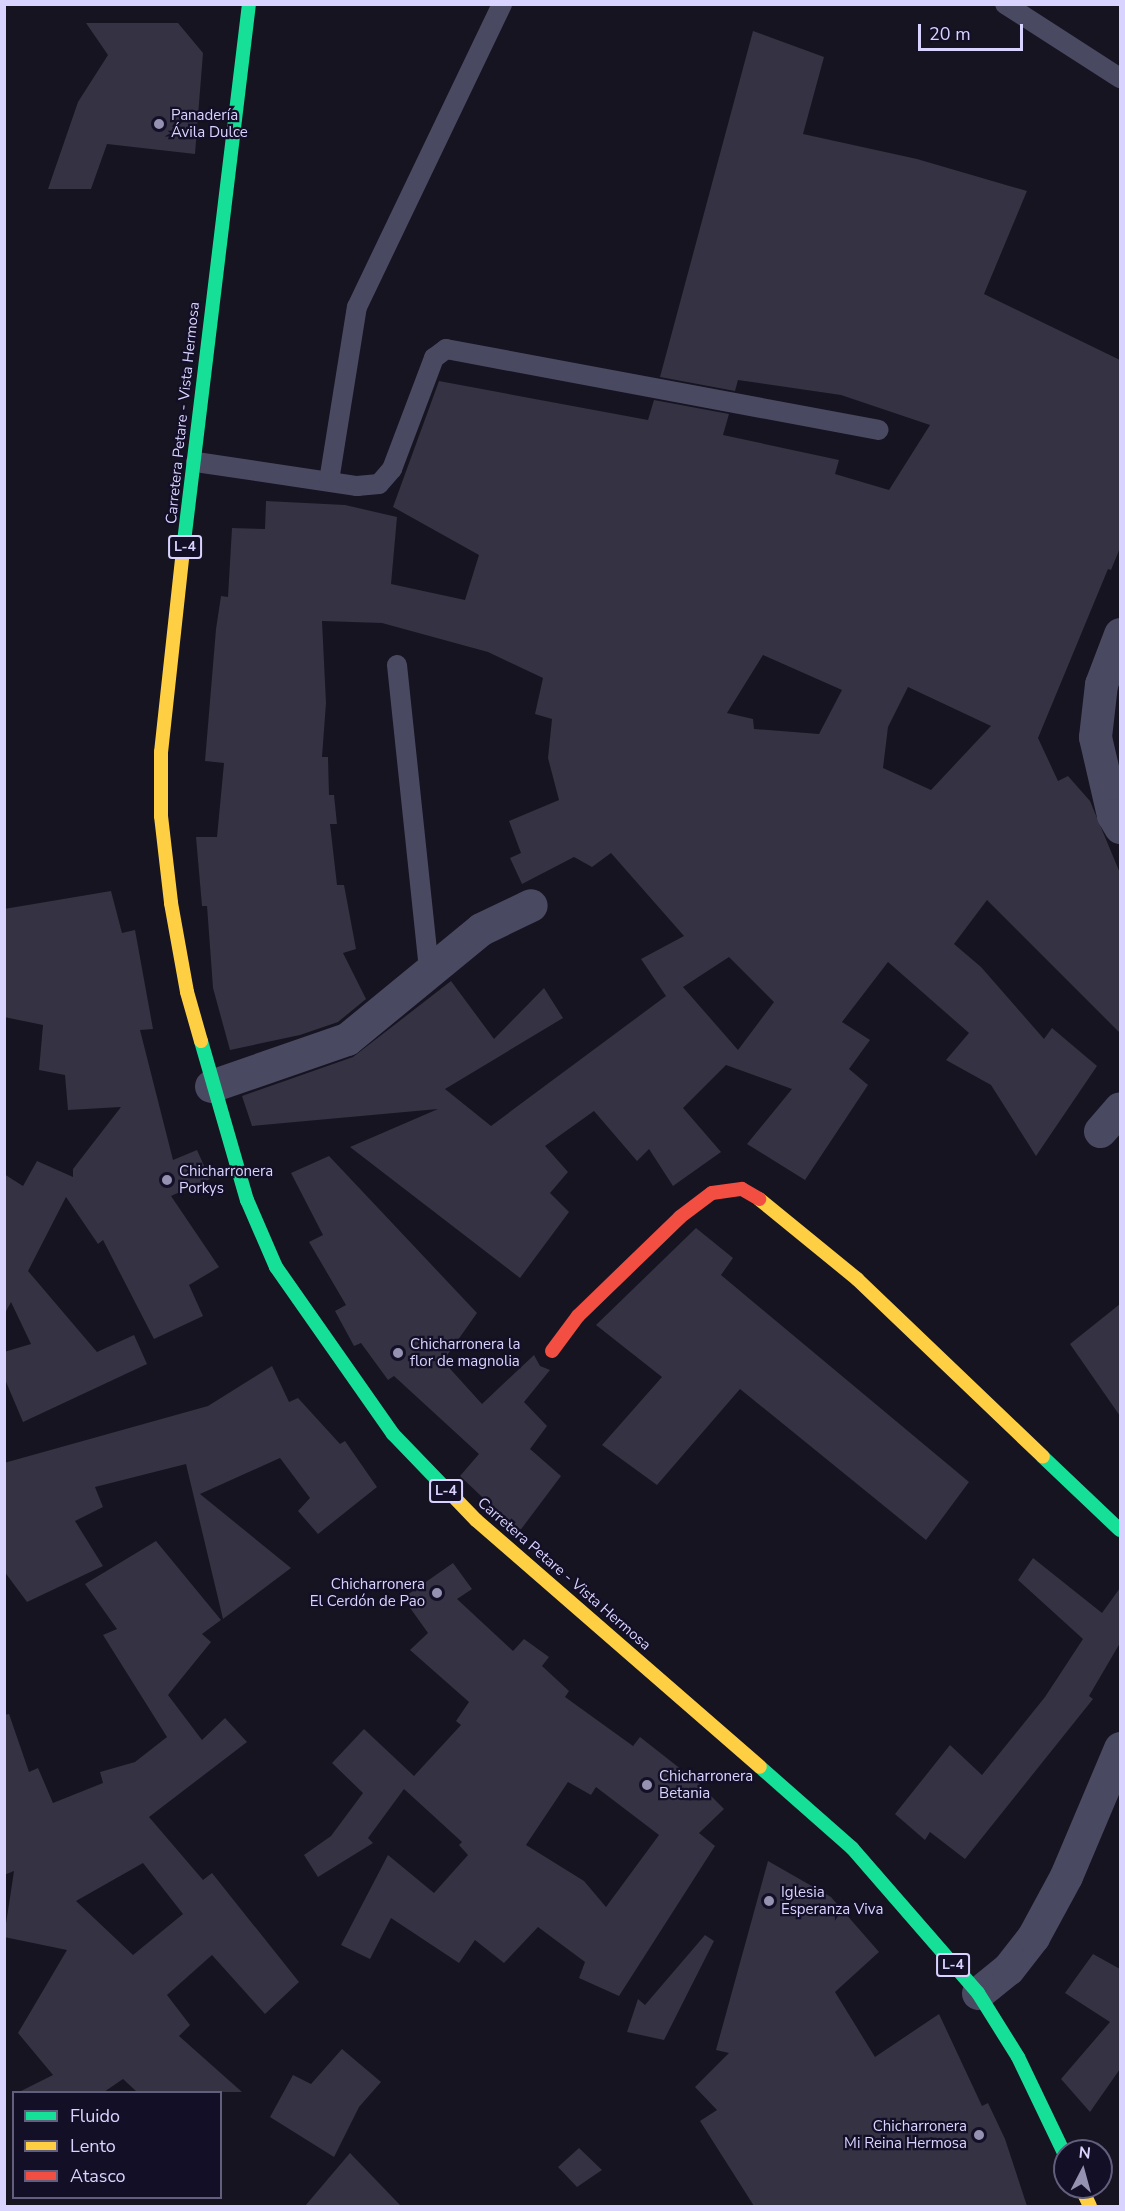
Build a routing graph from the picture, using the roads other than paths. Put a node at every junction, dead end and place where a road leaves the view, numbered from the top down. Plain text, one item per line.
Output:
1 (249, 4) edge
2 (502, 4) edge
3 (1005, 4) edge
4 (1120, 78) edge
5 (878, 430) dead end
6 (196, 462) junction
7 (329, 482) junction
8 (1120, 634) edge
9 (397, 665) dead end
10 (1120, 827) edge
11 (531, 905) dead end
12 (429, 970) junction
13 (211, 1086) junction
14 (552, 1351) dead end
15 (1120, 1530) edge
16 (1120, 1748) edge
17 (978, 1993) junction
18 (1057, 2139) edge

1 - 6 main road, Carretera Petare - Vista Hermosa / L-4
2 - 7 lane
3 - 4 lane
5 - 7 lane
6 - 7 lane
6 - 13 main road, Carretera Petare - Vista Hermosa / L-4
8 - 10 street
9 - 12 lane
11 - 12 street
12 - 13 street
13 - 17 main road, Carretera Petare - Vista Hermosa / L-4
14 - 15 main road
16 - 17 street
17 - 18 main road, Carretera Petare - Vista Hermosa / L-4

